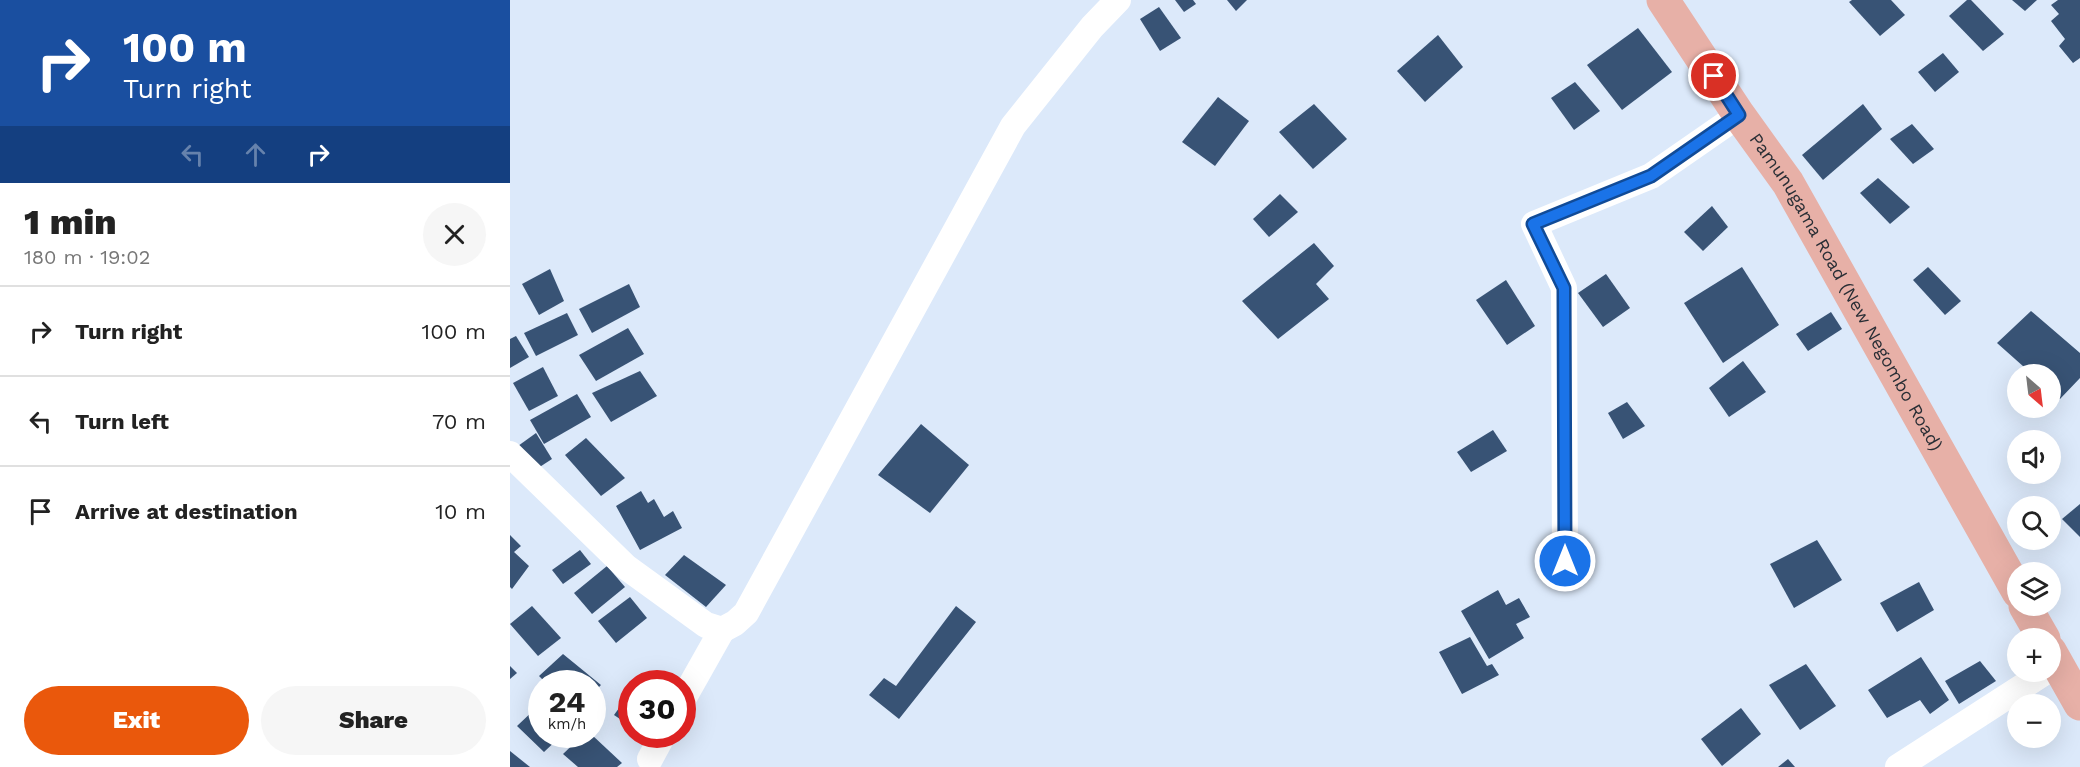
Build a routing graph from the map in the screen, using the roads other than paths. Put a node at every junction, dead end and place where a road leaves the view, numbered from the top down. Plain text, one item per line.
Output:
1 (1118, 0) edge
2 (1663, 0) edge
3 (1739, 115) junction
4 (510, 454) edge
5 (1565, 561) dead end
6 (2007, 572) edge
7 (722, 630) junction
8 (696, 676) edge
9 (2061, 676) edge
10 (2017, 682) edge
11 (2080, 704) edge
12 (656, 748) edge
13 (650, 759) dead end
14 (1898, 767) edge

1 - 7 street
2 - 3 main road, Pamunugama Road (New Negombo Road)
3 - 5 street
3 - 6 main road, Pamunugama Road (New Negombo Road)
4 - 7 street
7 - 8 street
9 - 11 main road
10 - 14 street
12 - 13 street

